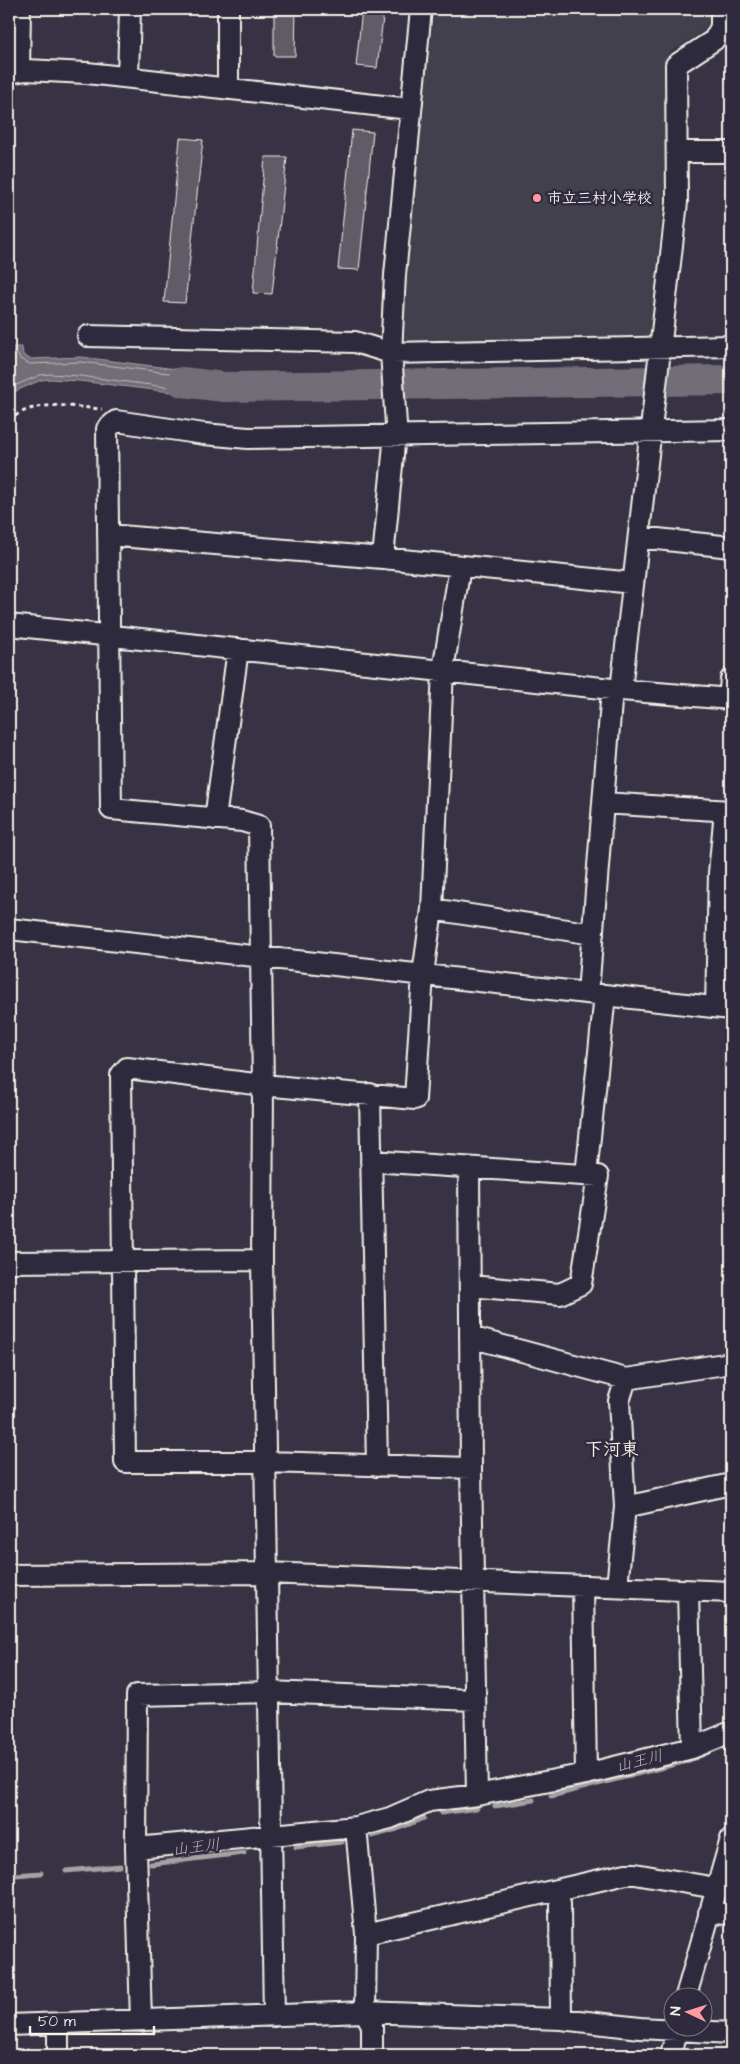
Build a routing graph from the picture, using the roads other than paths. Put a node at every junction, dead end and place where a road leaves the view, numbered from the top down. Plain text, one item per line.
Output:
1 (20, 9) edge
2 (130, 9) edge
3 (228, 9) edge
4 (421, 9) edge
5 (721, 9) edge
6 (14, 72) edge
7 (128, 78) junction
8 (228, 88) junction
9 (410, 109) junction
10 (676, 152) junction
11 (731, 152) edge
12 (88, 336) dead end
13 (731, 346) edge
14 (661, 347) junction
15 (391, 360) junction
16 (731, 430) edge
17 (652, 431) junction
18 (395, 437) junction
19 (108, 535) junction
20 (639, 537) junction
21 (731, 547) edge
22 (383, 558) junction
23 (460, 567) junction
24 (634, 583) junction
25 (9, 626) edge
26 (108, 636) junction
27 (238, 649) junction
28 (443, 670) junction
29 (617, 690) junction
30 (730, 692) edge
31 (603, 803) junction
32 (728, 811) edge
33 (216, 819) junction
34 (432, 909) junction
35 (9, 929) edge
36 (593, 934) junction
37 (261, 956) junction
38 (423, 974) junction
39 (597, 994) junction
40 (724, 1008) edge
41 (263, 1086) junction
42 (370, 1094) junction
43 (371, 1161) junction
44 (469, 1168) junction
45 (586, 1175) junction
46 (262, 1260) junction
47 (9, 1262) edge
48 (124, 1262) junction
49 (470, 1286) junction
50 (470, 1336) junction
51 (731, 1363) edge
52 (626, 1379) junction
53 (266, 1462) junction
54 (377, 1466) junction
55 (471, 1468) junction
56 (731, 1484) edge
57 (625, 1507) junction
58 (267, 1573) junction
59 (9, 1575) edge
60 (473, 1581) junction
61 (583, 1586) junction
62 (617, 1587) junction
63 (688, 1591) junction
64 (731, 1592) edge
65 (268, 1692) junction
66 (476, 1700) junction
67 (731, 1732) edge
68 (692, 1748) junction
69 (586, 1774) junction
70 (477, 1795) junction
71 (356, 1827) junction
72 (271, 1836) junction
73 (731, 1839) edge
74 (136, 1852) junction
75 (716, 1888) junction
76 (557, 1891) junction
77 (709, 1913) junction
78 (731, 1914) edge
79 (366, 1934) junction
80 (689, 1986) edge
81 (365, 2012) junction
82 (274, 2016) junction
83 (561, 2019) junction
84 (141, 2021) junction
85 (58, 2023) junction
86 (9, 2025) edge
87 (662, 2028) edge
88 (712, 2031) edge
89 (731, 2033) edge
90 (676, 2036) edge
91 (58, 2055) edge
92 (372, 2055) edge
93 (671, 2055) edge

1 - 6 street
2 - 7 street
3 - 8 street
4 - 9 street
5 - 10 street
6 - 7 street
7 - 8 street
8 - 9 street
9 - 15 street
10 - 11 street
10 - 14 street
12 - 15 street
13 - 14 street
14 - 15 street
14 - 17 street
15 - 18 street
16 - 17 street
17 - 18 street
17 - 20 street
18 - 19 street
18 - 22 street
19 - 22 street
19 - 26 street
20 - 21 street
20 - 24 street
22 - 23 street
23 - 24 street
23 - 28 street
24 - 29 street
25 - 26 street
26 - 27 street
26 - 33 street
27 - 28 street
27 - 33 street
28 - 29 street
28 - 34 street
29 - 30 street
29 - 31 street
31 - 32 street
31 - 36 street
32 - 40 street
33 - 37 street
34 - 36 street
34 - 38 street
35 - 37 street
36 - 39 street
37 - 38 street
37 - 41 street
38 - 39 street
38 - 42 street
39 - 40 street
39 - 45 street
41 - 42 street
41 - 46 street
41 - 48 street
42 - 43 street
43 - 44 street
43 - 54 street
44 - 45 street
44 - 49 street
45 - 49 street
46 - 48 street
46 - 53 street
47 - 48 street
48 - 53 street
49 - 50 street
50 - 52 street
50 - 55 street
51 - 52 street
52 - 57 street
53 - 54 street
53 - 58 street
54 - 55 street
55 - 60 street
56 - 57 street
57 - 62 street
58 - 59 street
58 - 60 street
58 - 65 street
60 - 61 street
60 - 66 street
61 - 62 street
61 - 69 street
62 - 63 street
63 - 64 street
63 - 68 street
65 - 66 street
65 - 72 street
65 - 74 street
66 - 70 street
67 - 68 street
68 - 69 street
69 - 70 street
70 - 71 street
71 - 72 street
71 - 79 street
72 - 74 street
72 - 82 street
73 - 75 street
74 - 84 street
75 - 76 street
75 - 77 street
76 - 79 street
76 - 83 street
77 - 78 street
77 - 80 street
79 - 81 street
81 - 82 street
81 - 83 street
81 - 92 street
82 - 84 street
83 - 87 street
84 - 85 street
85 - 86 street
85 - 91 street
88 - 89 street
90 - 93 street

